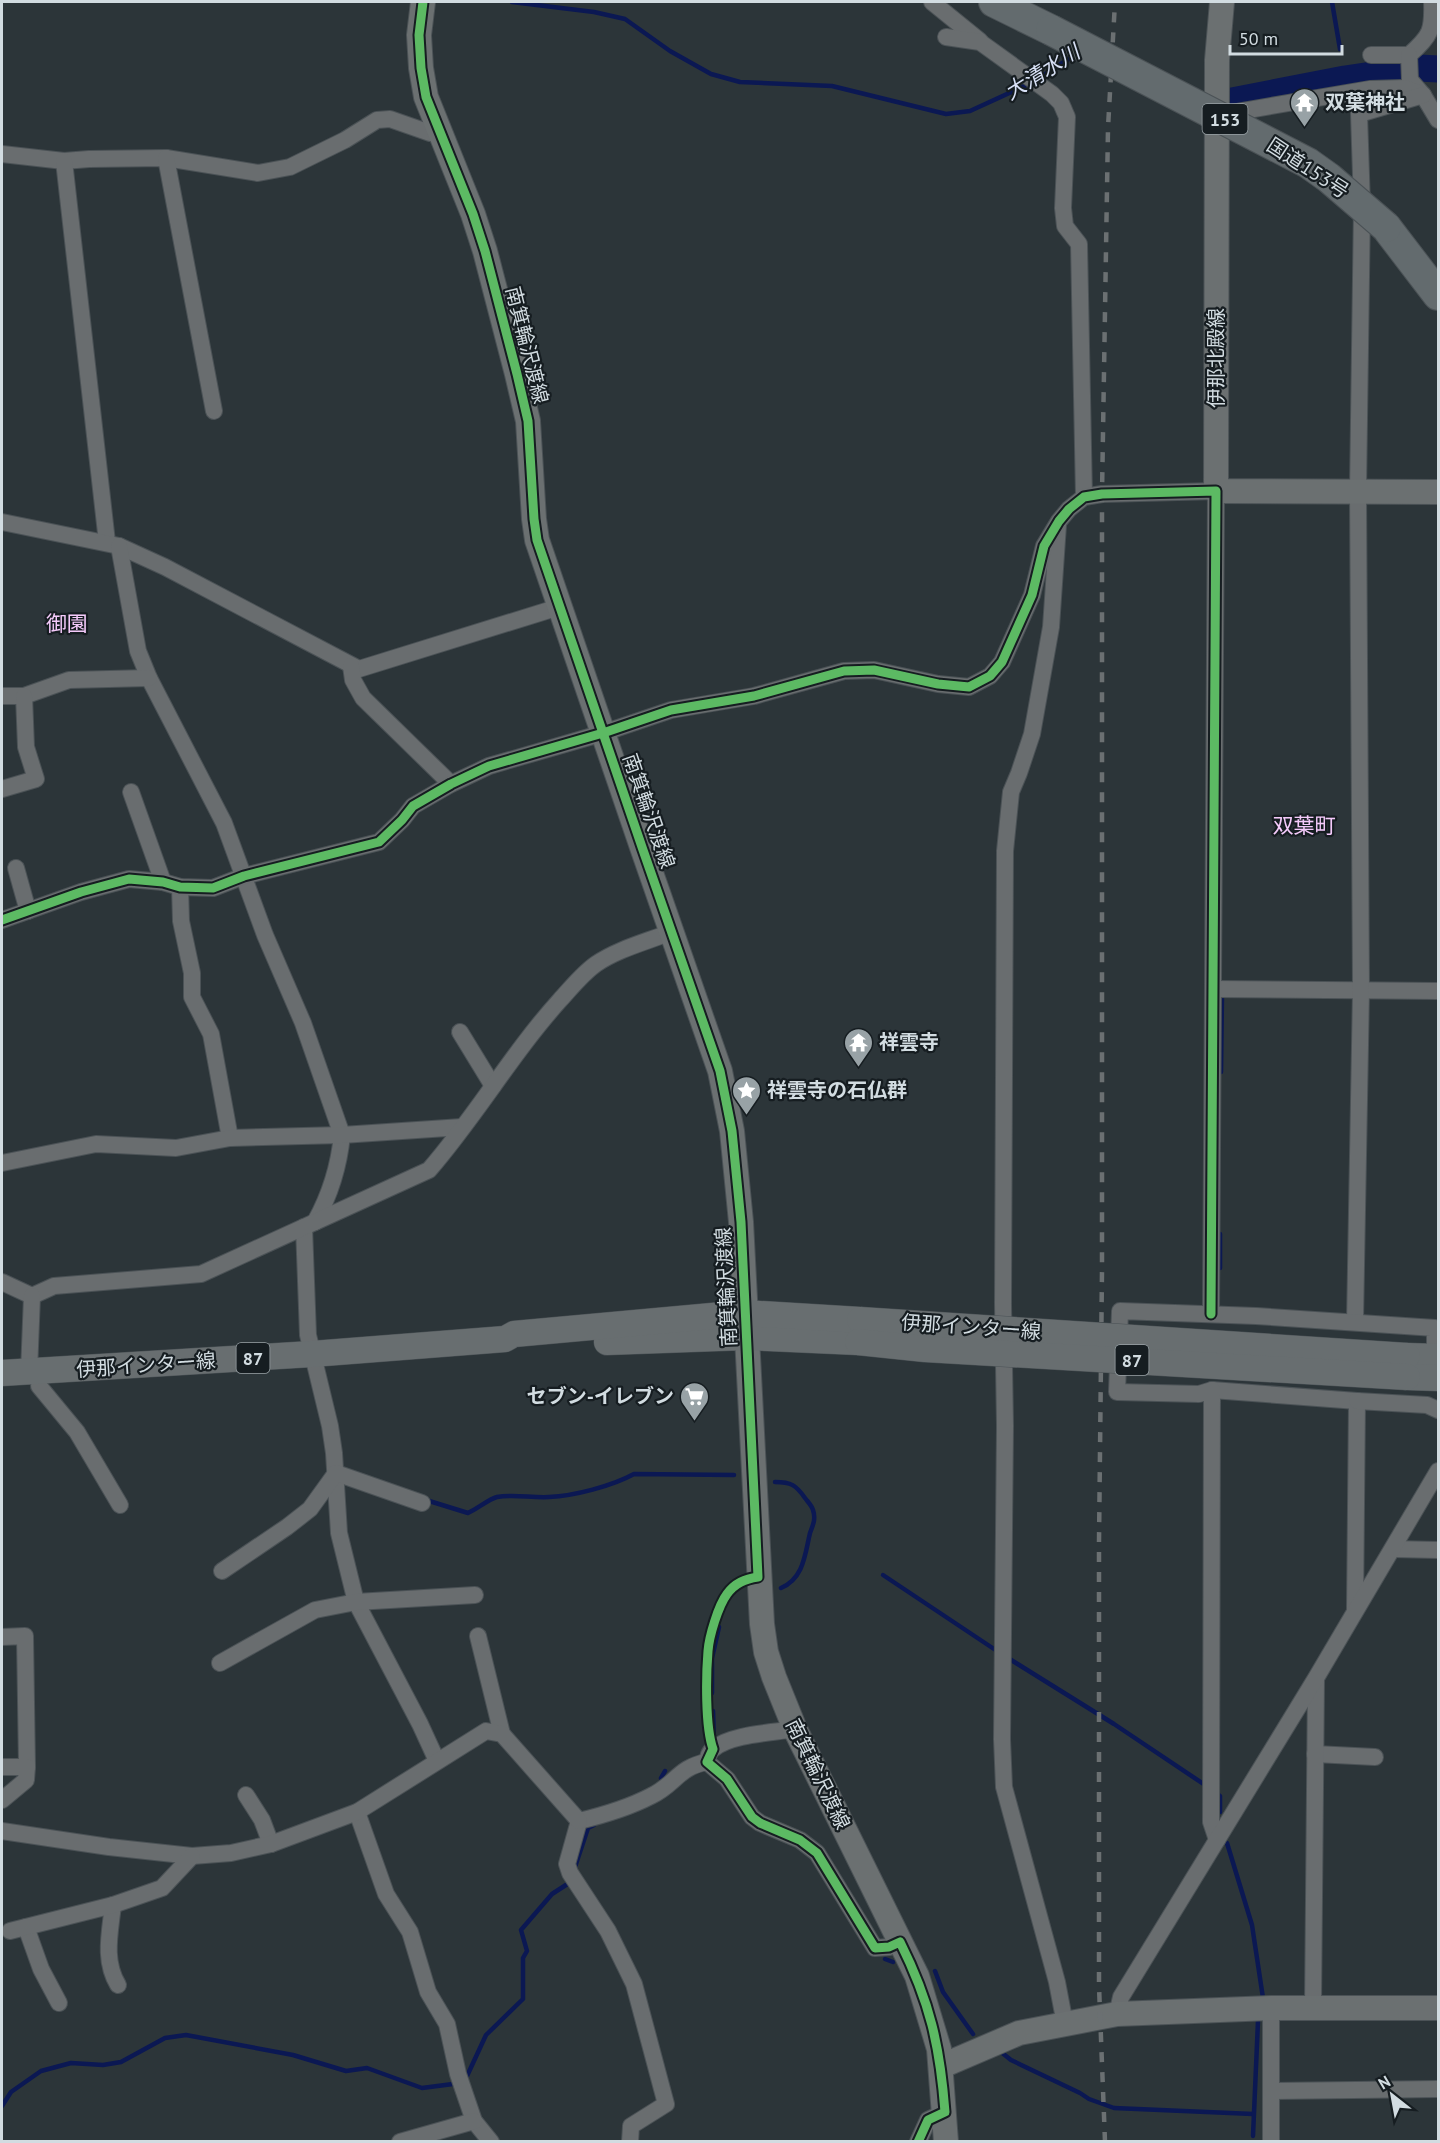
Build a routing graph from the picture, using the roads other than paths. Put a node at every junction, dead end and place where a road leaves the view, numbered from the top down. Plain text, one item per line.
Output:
1 (423, 2) edge
2 (932, 2) edge
3 (994, 2) edge
4 (1222, 2) edge
5 (1432, 2) edge
6 (945, 37) dead end
7 (980, 42) junction
8 (1371, 55) dead end
9 (1409, 55) junction
10 (1423, 95) junction
11 (1218, 105) junction
12 (1438, 120) edge
13 (441, 132) junction
14 (2, 154) edge
15 (166, 158) junction
16 (64, 161) junction
17 (1438, 294) edge
18 (214, 411) dead end
19 (1216, 491) junction
20 (1358, 491) junction
21 (1438, 492) edge
22 (1084, 497) junction
23 (1059, 521) junction
24 (2, 522) edge
25 (113, 544) junction
26 (560, 607) junction
27 (351, 666) junction
28 (149, 678) junction
29 (2, 696) edge
30 (24, 696) junction
31 (603, 733) junction
32 (451, 784) junction
33 (2, 789) edge
34 (130, 792) dead end
35 (16, 868) dead end
36 (244, 876) junction
37 (163, 882) junction
38 (180, 887) junction
39 (28, 911) junction
40 (2, 920) edge
41 (671, 932) junction
42 (1219, 989) junction
43 (1361, 990) junction
44 (1438, 991) edge
45 (460, 1032) dead end
46 (493, 1086) junction
47 (462, 1127) junction
48 (342, 1136) junction
49 (230, 1138) junction
50 (2, 1162) edge
51 (310, 1225) junction
52 (2, 1282) edge
53 (32, 1296) junction
54 (1211, 1314) junction
55 (1355, 1322) junction
56 (745, 1325) junction
57 (312, 1354) junction
58 (1437, 1367) edge
59 (2, 1373) edge
60 (34, 1379) junction
61 (1212, 1390) junction
62 (1357, 1401) junction
63 (1435, 1408) edge
64 (1438, 1471) edge
65 (336, 1473) junction
66 (422, 1503) dead end
67 (120, 1504) dead end
68 (1393, 1549) junction
69 (1438, 1550) edge
70 (222, 1571) dead end
71 (475, 1595) dead end
72 (356, 1602) junction
73 (1355, 1611) junction
74 (478, 1636) dead end
75 (2, 1637) edge
76 (220, 1663) dead end
77 (1316, 1678) junction
78 (795, 1729) junction
79 (502, 1734) junction
80 (1315, 1754) junction
81 (1375, 1756) dead end
82 (437, 1761) junction
83 (707, 1762) junction
84 (2, 1767) edge
85 (27, 1767) junction
86 (246, 1795) dead end
87 (2, 1800) edge
88 (357, 1812) junction
89 (579, 1821) junction
90 (2, 1831) edge
91 (1217, 1840) junction
92 (271, 1844) junction
93 (192, 1856) junction
94 (113, 1905) junction
95 (10, 1933) edge
96 (900, 1942) junction
97 (118, 1985) dead end
98 (59, 2003) dead end
99 (1271, 2008) junction
100 (1313, 2008) junction
101 (1438, 2008) edge
102 (1117, 2014) junction
103 (1065, 2024) junction
104 (942, 2066) junction
105 (1438, 2089) edge
106 (1271, 2091) junction
107 (945, 2112) junction
108 (474, 2121) junction
109 (400, 2142) edge
110 (491, 2142) edge
111 (630, 2142) edge
112 (918, 2142) edge
113 (946, 2142) edge
114 (1270, 2142) edge

1 - 13 main road, 南箕輪沢渡線
2 - 7 street
3 - 17 highway, 国道153号 / 153, bridge
4 - 11 main road, 伊那北殿線
5 - 9 street
6 - 7 street
7 - 22 street
8 - 9 street
9 - 10 street
10 - 11 street
10 - 12 street
10 - 20 street
11 - 19 main road, 伊那北殿線
13 - 15 street
13 - 26 main road, 南箕輪沢渡線
14 - 16 street
15 - 16 street
15 - 18 street
16 - 25 street
19 - 20 main road
19 - 22 street
19 - 42 street
20 - 21 main road
20 - 43 street
22 - 23 street
23 - 31 street
23 - 103 street
24 - 25 street
25 - 27 street
25 - 28 street
26 - 27 street
26 - 31 main road, 南箕輪沢渡線
27 - 32 street
28 - 30 street
28 - 36 street
29 - 30 street
30 - 33 street
31 - 32 street
31 - 41 main road, 南箕輪沢渡線
32 - 36 street
34 - 37 street
35 - 39 street
36 - 38 street
36 - 48 street
37 - 38 street
37 - 39 street
38 - 49 street
39 - 40 street
41 - 46 street
41 - 56 main road, 南箕輪沢渡線
42 - 43 street
42 - 54 street
43 - 44 street
43 - 55 street
45 - 46 street
46 - 47 street
47 - 48 street
47 - 51 street
48 - 49 street
48 - 51 street
49 - 50 street
51 - 53 street
51 - 57 street
52 - 53 street
53 - 60 street
54 - 55 street
54 - 61 street
55 - 58 street
56 - 57 main road, 伊那インター線 / 87
56 - 58 main road, 伊那インター線 / 87, bridge
56 - 78 main road, 南箕輪沢渡線
57 - 60 main road, 伊那インター線 / 87
57 - 65 street
58 - 63 street
59 - 60 main road, 伊那インター線 / 87
60 - 67 street
61 - 62 street
61 - 91 street
62 - 63 street
62 - 73 street
64 - 68 street
65 - 66 street
65 - 70 street
65 - 72 street
68 - 69 street
68 - 73 street
71 - 72 street
72 - 76 street
72 - 82 street
73 - 77 street
74 - 79 street
75 - 85 street
77 - 80 street
77 - 91 street
78 - 83 street
78 - 96 main road, 南箕輪沢渡線
79 - 82 street
79 - 89 street
80 - 81 street
80 - 100 street
82 - 88 street
83 - 89 street
83 - 96 street
84 - 85 street
85 - 87 street
86 - 92 street
88 - 92 street
88 - 108 street
89 - 111 street
90 - 93 street
91 - 102 street
92 - 93 street
93 - 94 street
94 - 95 street
94 - 97 street
95 - 98 street
96 - 104 main road, 南箕輪沢渡線
99 - 100 main road
99 - 102 main road
99 - 106 street
100 - 101 main road
102 - 103 main road
103 - 104 main road
104 - 107 main road, 南箕輪沢渡線
105 - 106 street
106 - 114 street
107 - 112 street
107 - 113 main road, 南箕輪沢渡線
108 - 109 street
108 - 110 street

